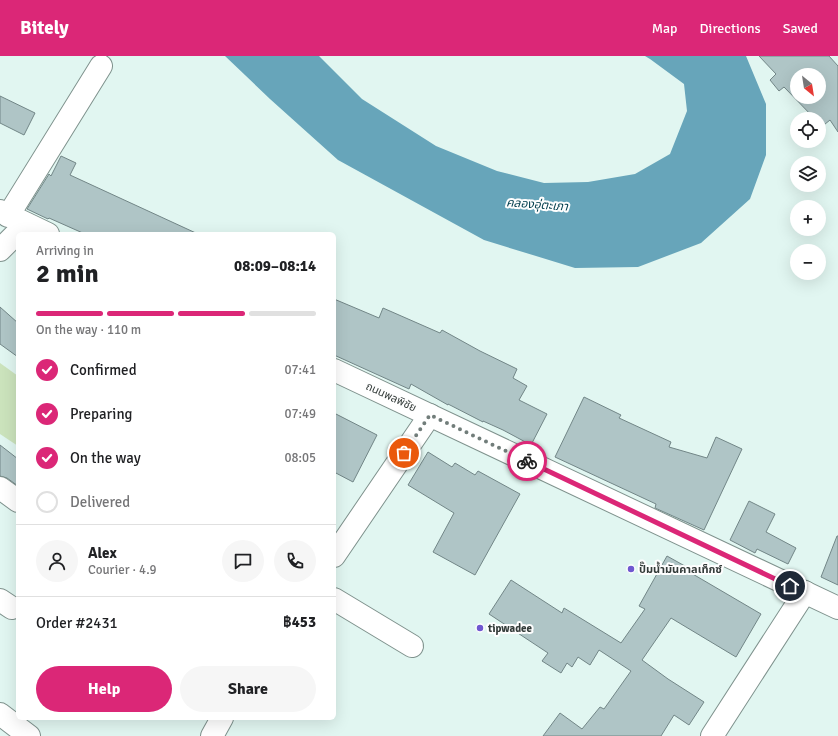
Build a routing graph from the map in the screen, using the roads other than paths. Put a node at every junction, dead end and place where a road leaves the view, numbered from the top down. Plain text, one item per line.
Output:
1 (101, 66) dead end
2 (12, 217) edge
3 (44, 232) edge
4 (0, 250) edge
5 (336, 371) edge
6 (430, 415) junction
7 (0, 488) edge
8 (16, 500) edge
9 (336, 553) edge
10 (805, 592) junction
11 (336, 600) edge
12 (838, 608) edge
13 (412, 646) dead end
14 (0, 714) edge
15 (221, 720) edge
16 (29, 736) edge
17 (212, 736) edge
18 (712, 736) edge

1 - 2 street
2 - 3 street
2 - 4 street
5 - 6 street, ถนนพลพิชัย
6 - 9 street
6 - 10 street, ถนนพลพิชัย
7 - 8 street
10 - 12 street, ถนนพลพิชัย
10 - 18 street
11 - 13 street
14 - 16 street
15 - 17 street

